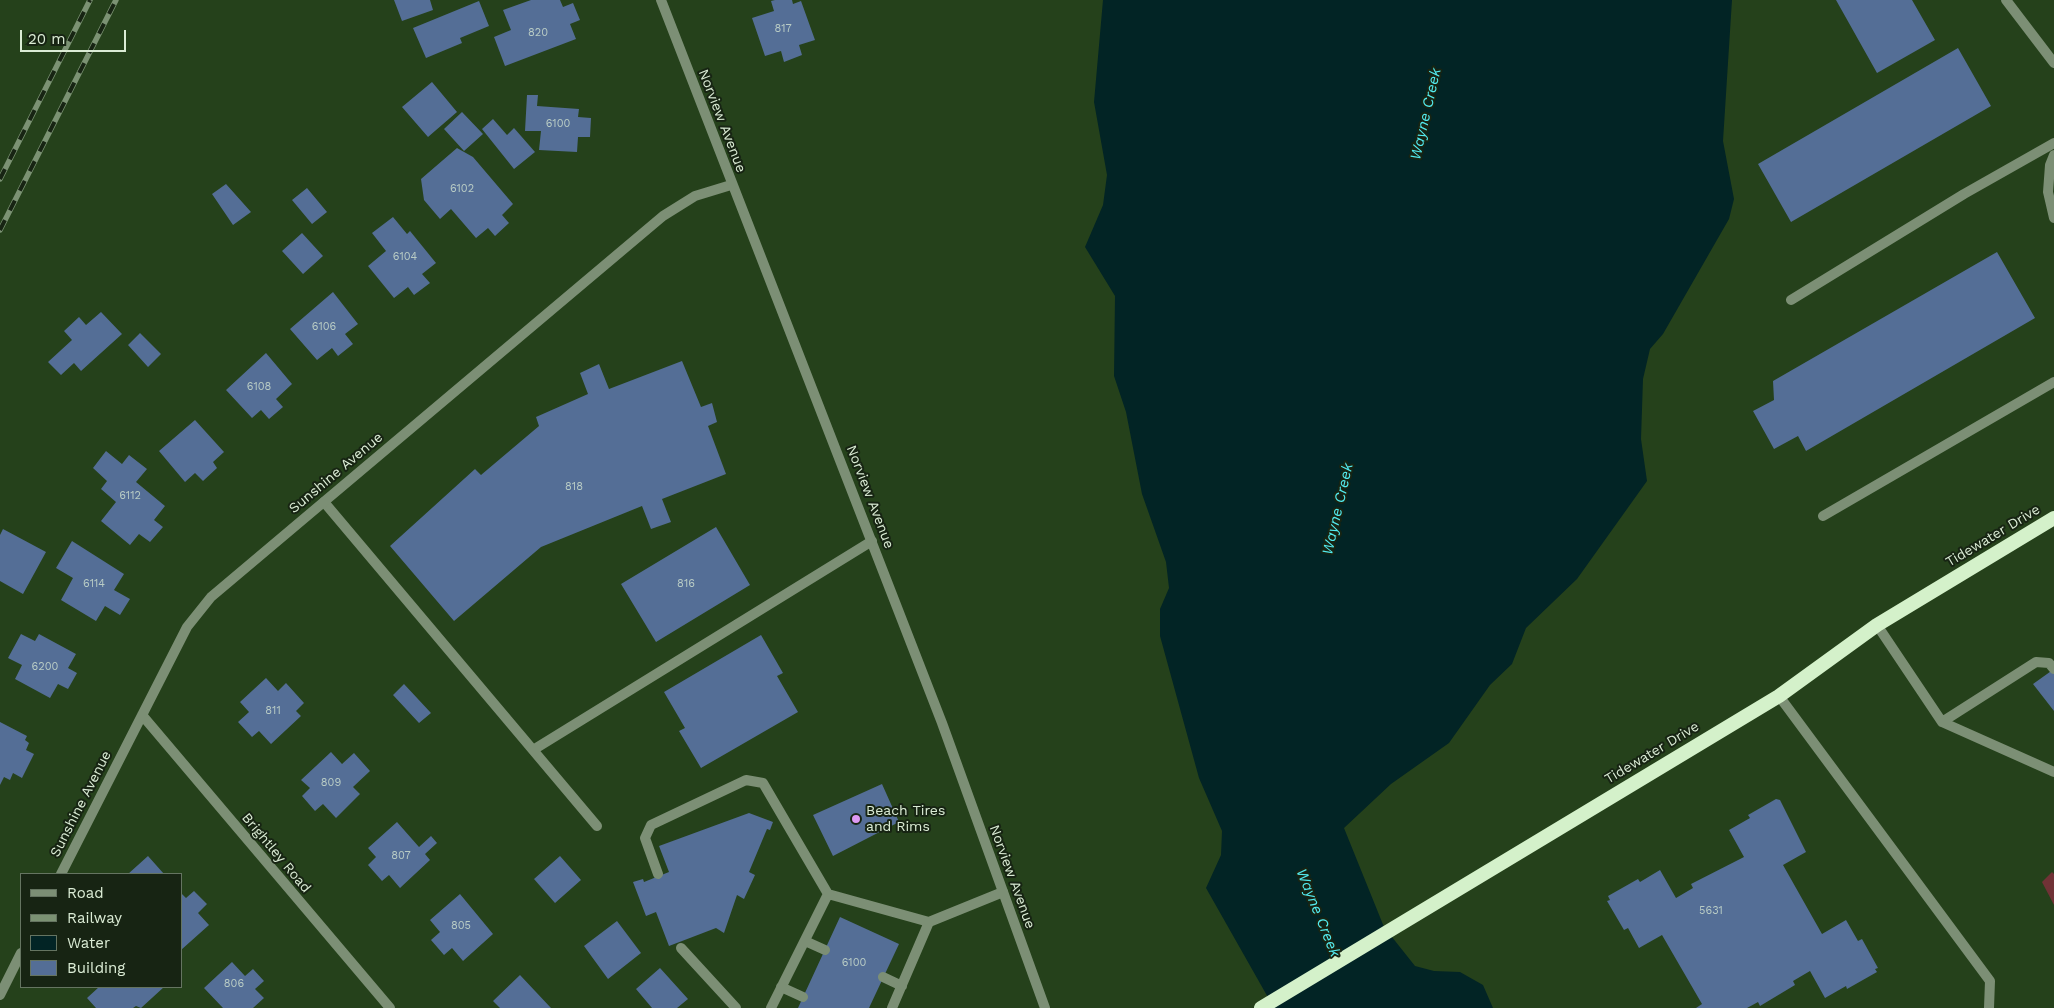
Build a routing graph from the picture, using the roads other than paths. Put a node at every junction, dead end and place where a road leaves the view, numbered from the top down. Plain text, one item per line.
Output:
1 (661, 0) edge
2 (2006, 0) edge
3 (2054, 62) edge
4 (2054, 143) edge
5 (2054, 155) edge
6 (731, 185) junction
7 (2054, 218) edge
8 (1791, 300) dead end
9 (2054, 382) edge
10 (324, 502) junction
11 (1823, 516) dead end
12 (2054, 518) edge
13 (872, 542) junction
14 (1878, 625) junction
15 (2054, 668) edge
16 (1779, 696) junction
17 (142, 715) junction
18 (1942, 722) junction
19 (533, 750) junction
20 (2054, 772) edge
21 (597, 826) dead end
22 (62, 873) edge
23 (658, 874) dead end
24 (1003, 892) junction
25 (828, 894) junction
26 (929, 922) junction
27 (805, 940) junction
28 (681, 948) dead end
29 (825, 950) dead end
30 (20, 955) edge
31 (884, 977) dead end
32 (902, 986) junction
33 (782, 987) junction
34 (0, 995) edge
35 (803, 997) dead end
36 (390, 1008) edge
37 (736, 1008) edge
38 (771, 1008) edge
39 (892, 1008) edge
40 (1045, 1008) edge
41 (1261, 1008) edge
42 (1989, 1008) edge

1 - 6 street, Norview Avenue
2 - 3 street
4 - 8 street
5 - 7 street
6 - 10 street, Sunshine Avenue
6 - 13 street, Norview Avenue
9 - 11 street
10 - 17 street, Sunshine Avenue
10 - 19 street
12 - 14 highway, Tidewater Drive
13 - 19 street
13 - 24 street, Norview Avenue
14 - 16 highway, Tidewater Drive
14 - 18 street
15 - 18 street
16 - 41 highway, Tidewater Drive
16 - 42 street
17 - 22 street, Sunshine Avenue
17 - 36 street, Brightley Road
18 - 20 street
19 - 21 street
23 - 25 street
24 - 26 street
24 - 40 street, Norview Avenue
25 - 26 street
25 - 27 street
26 - 32 street
27 - 29 street
27 - 33 street
28 - 37 street
30 - 34 street
31 - 32 street
32 - 39 street
33 - 35 street
33 - 38 street

